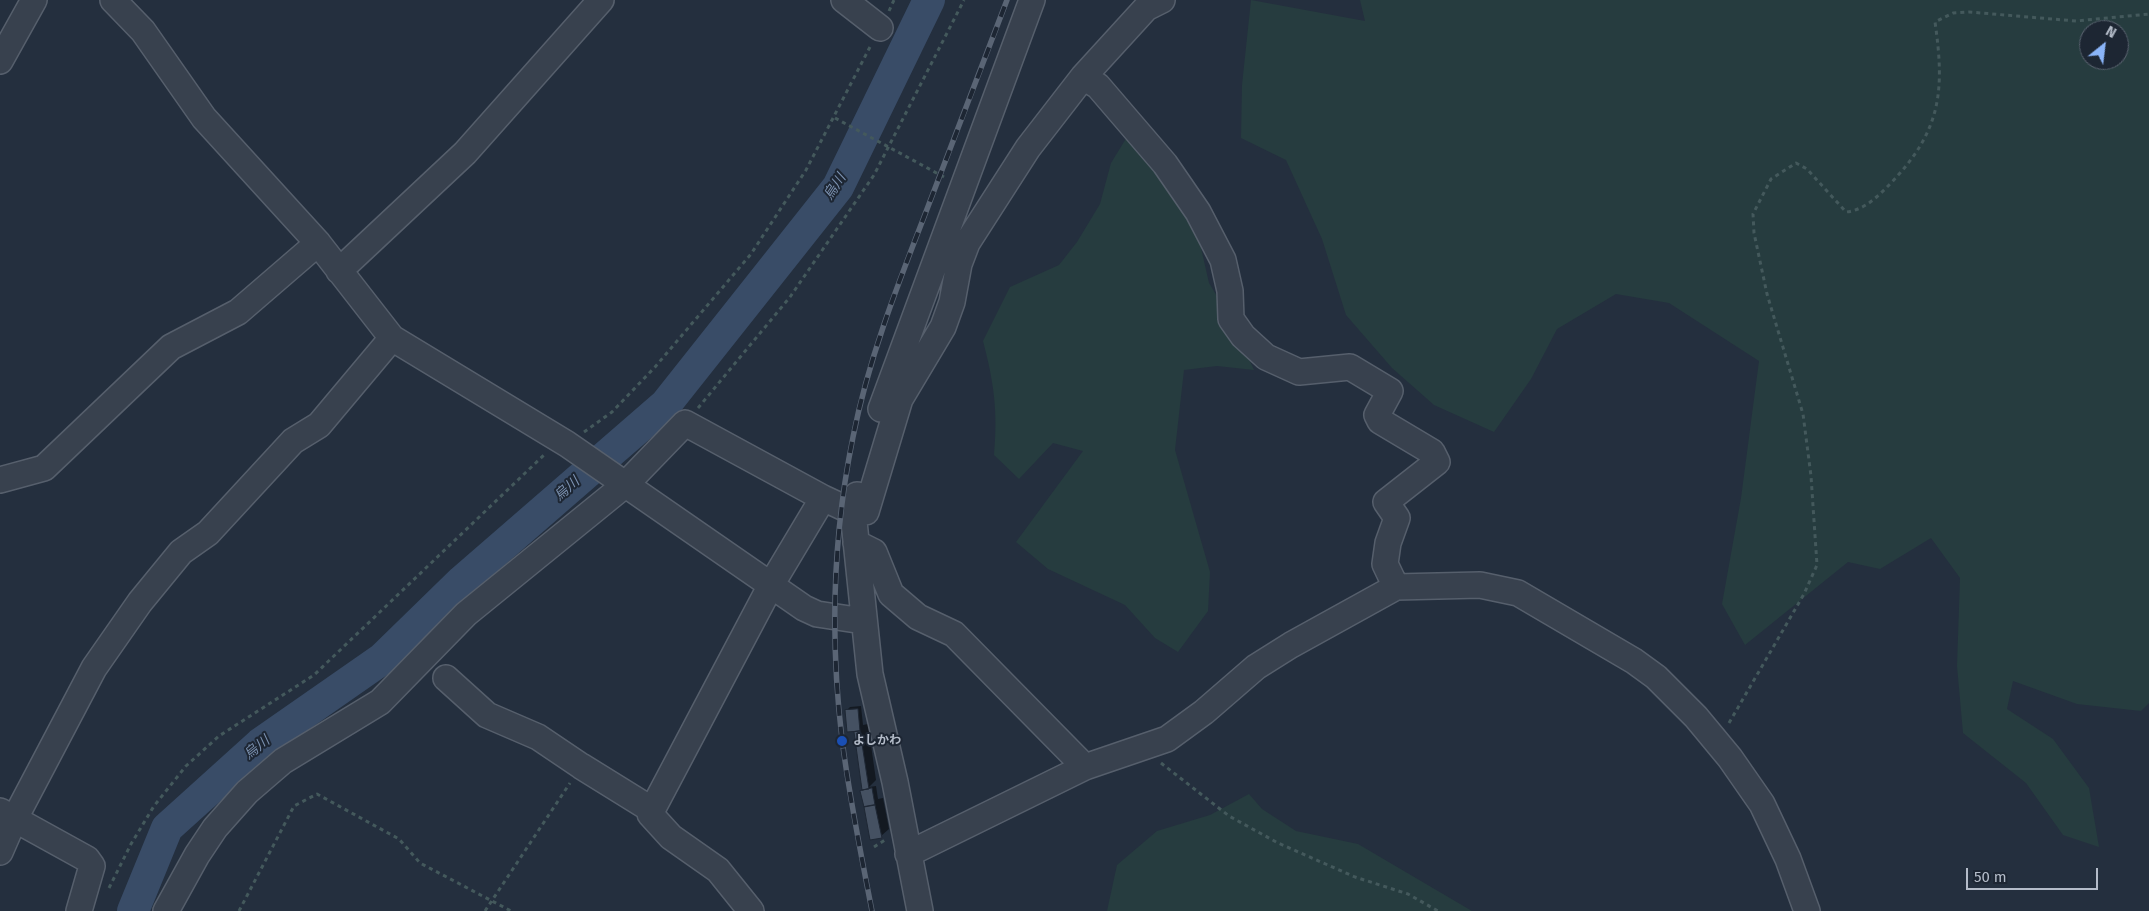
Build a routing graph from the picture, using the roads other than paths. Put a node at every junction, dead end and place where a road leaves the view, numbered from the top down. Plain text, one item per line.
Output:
1 (34, 0) edge
2 (113, 0) edge
3 (601, 0) edge
4 (844, 0) edge
5 (1032, 0) edge
6 (1162, 0) edge
7 (880, 28) road end
8 (0, 61) edge
9 (1083, 77) junction
10 (964, 185) junction
11 (995, 202) junction
12 (318, 243) junction
13 (339, 271) junction
14 (392, 338) junction
15 (0, 480) edge
16 (624, 482) junction
17 (823, 498) junction
18 (853, 512) junction
19 (856, 543) junction
20 (771, 586) junction
21 (1396, 587) junction
22 (864, 621) junction
23 (446, 678) dead end
24 (1086, 767) junction
25 (652, 810) junction
26 (7, 816) edge
27 (0, 852) edge
28 (908, 854) junction
29 (79, 911) edge
30 (166, 911) edge
31 (751, 911) edge
32 (920, 911) edge
33 (1807, 911) edge

1 - 8 street
2 - 12 street
3 - 13 street
4 - 7 street
5 - 10 street
6 - 9 street
9 - 11 street
9 - 21 street
10 - 11 street
10 - 18 street
11 - 18 street
12 - 13 street
12 - 15 street
13 - 14 street
14 - 16 street
14 - 26 street
16 - 17 street
16 - 20 street
16 - 30 street
17 - 18 street
17 - 20 street
18 - 19 street
19 - 22 street
19 - 24 street
20 - 22 street
20 - 25 street
21 - 24 street
21 - 33 street
22 - 28 street
23 - 25 street
24 - 28 street
25 - 31 street
26 - 27 street
26 - 29 street
28 - 32 street

